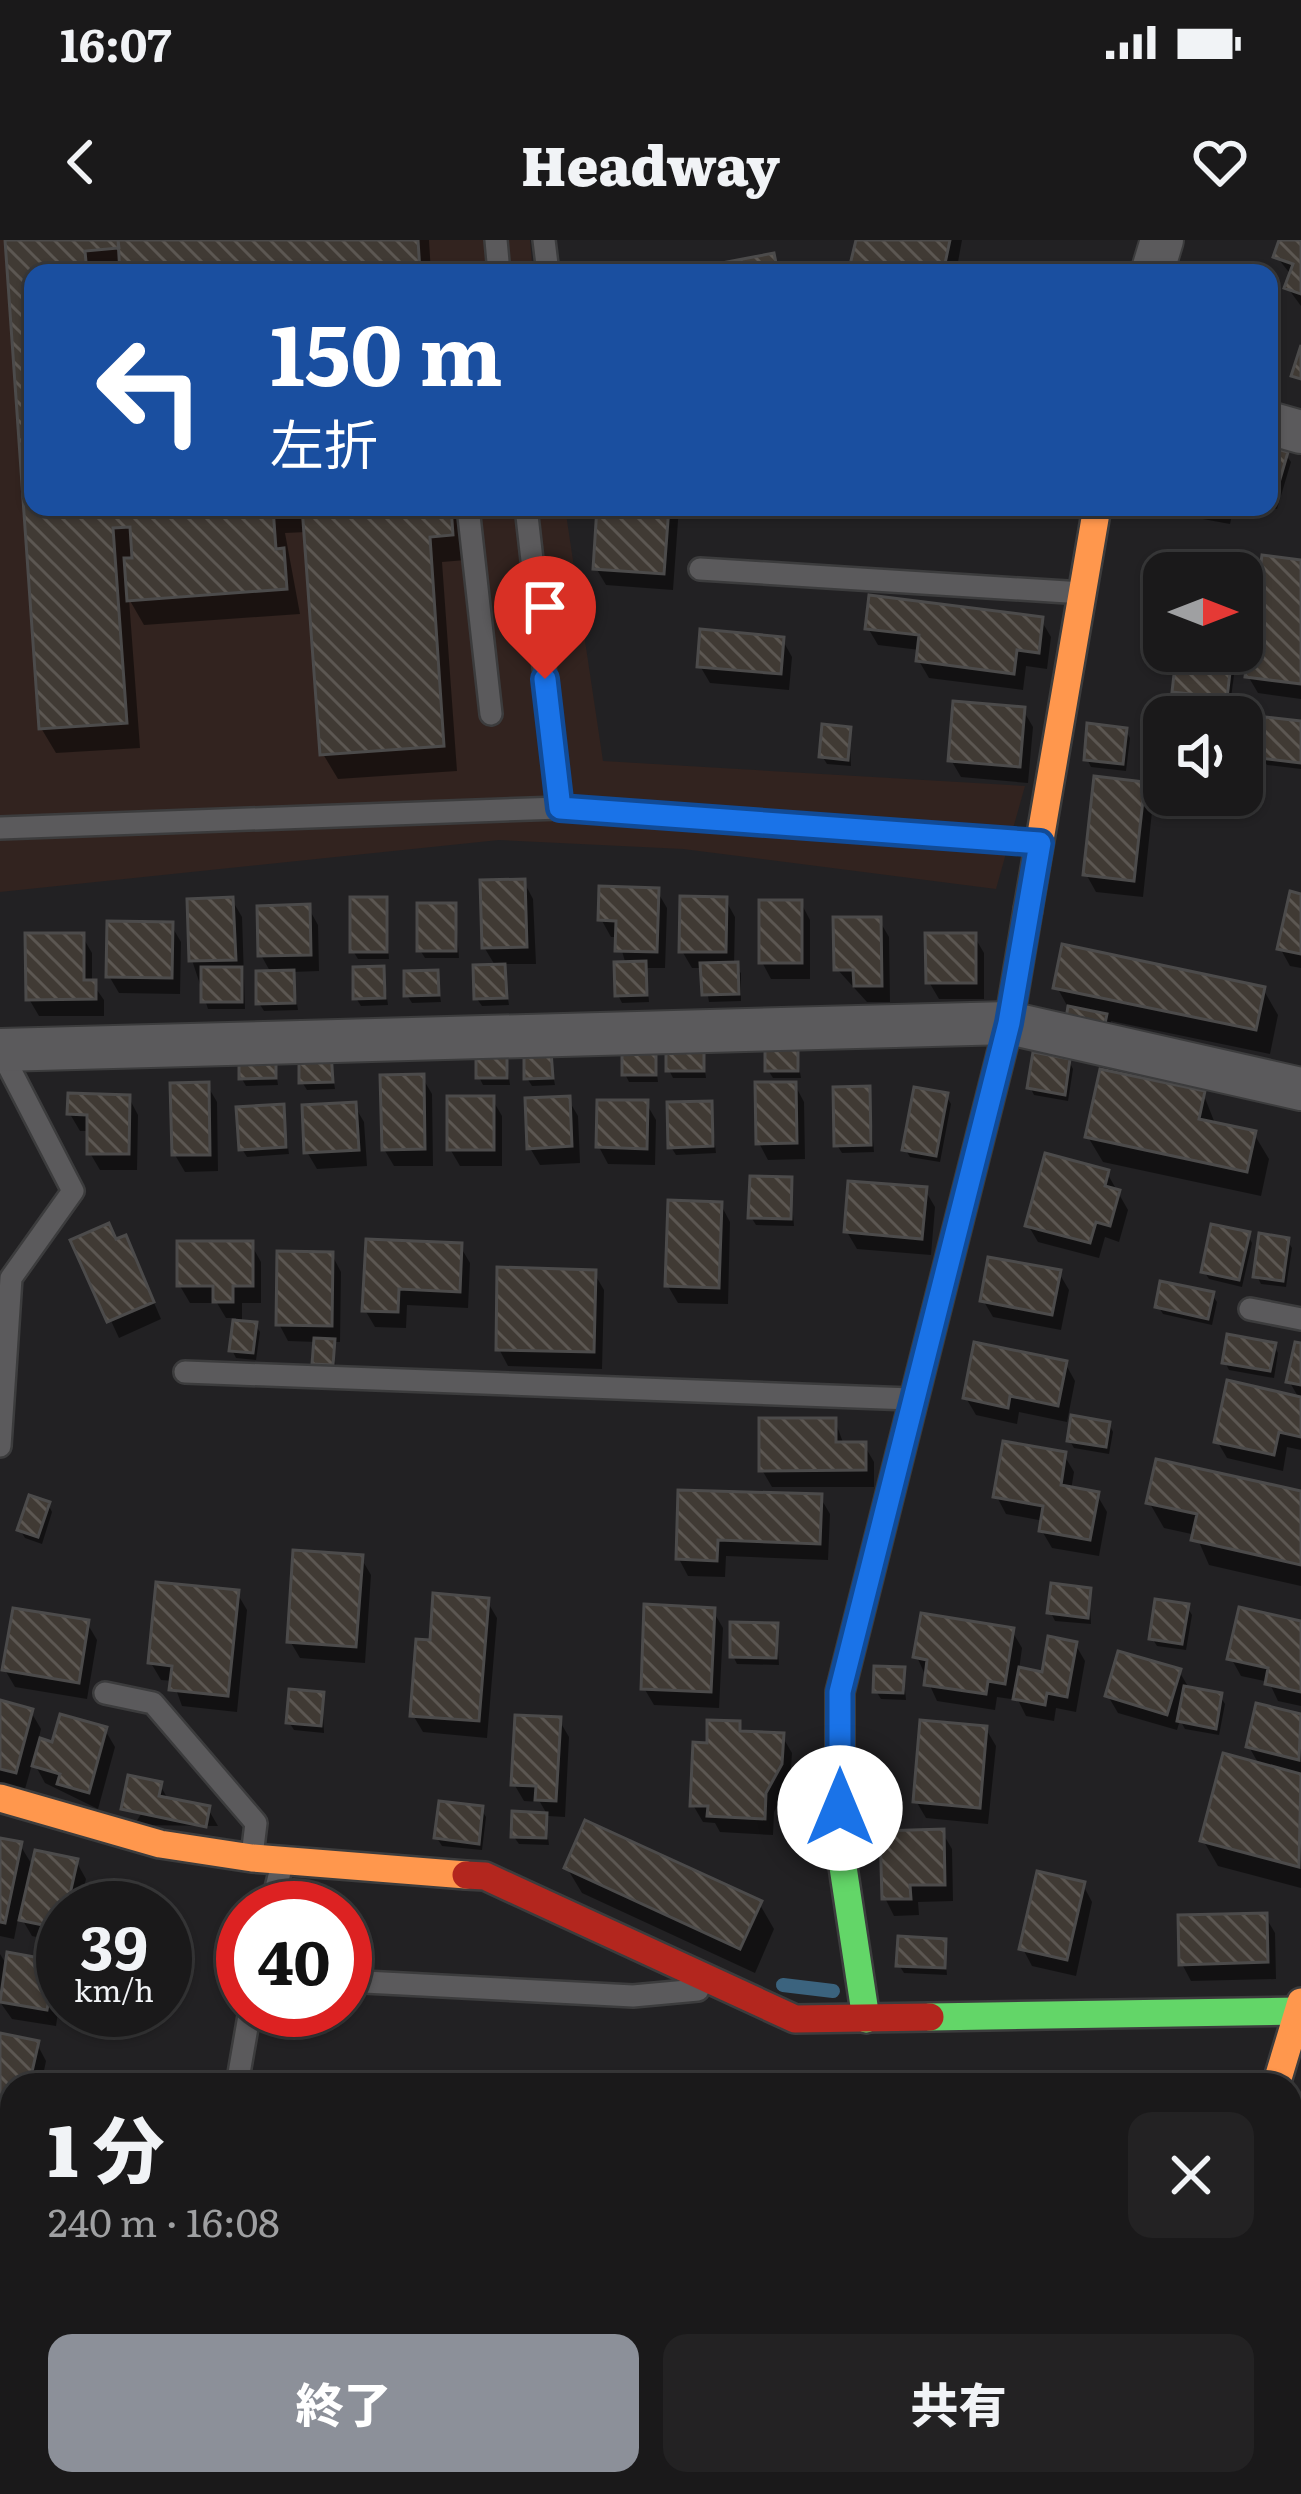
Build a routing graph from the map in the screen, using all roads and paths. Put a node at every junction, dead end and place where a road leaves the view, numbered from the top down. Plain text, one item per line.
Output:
1 (469, 516) edge
2 (527, 516) edge
3 (1096, 516) edge
4 (700, 569) dead end
5 (1083, 593) junction
6 (491, 714) dead end
7 (560, 808) junction
8 (0, 827) edge
9 (1040, 843) junction
10 (1009, 1023) junction
11 (0, 1050) edge
12 (1301, 1089) edge
13 (1250, 1309) dead end
14 (1301, 1319) edge
15 (185, 1372) dead end
16 (918, 1400) junction
17 (0, 1446) edge
18 (105, 1693) dead end
19 (0, 1798) edge
20 (252, 1858) junction
21 (283, 1860) junction
22 (278, 1881) edge
23 (372, 1982) edge
24 (718, 1988) junction
25 (1300, 2007) edge
26 (866, 2019) junction
27 (245, 2037) edge
28 (239, 2073) edge
29 (1287, 2073) edge

1 - 6 lane
2 - 7 lane
3 - 5 street
4 - 5 lane
5 - 9 street
7 - 8 lane
7 - 9 lane
9 - 10 street
10 - 11 street
10 - 12 street
10 - 16 street
11 - 17 lane
13 - 14 lane
15 - 16 lane
16 - 26 street
18 - 20 lane
19 - 20 street
20 - 21 street
21 - 22 lane
21 - 24 street
23 - 24 lane
24 - 26 street
25 - 26 street
25 - 29 street
27 - 28 lane

